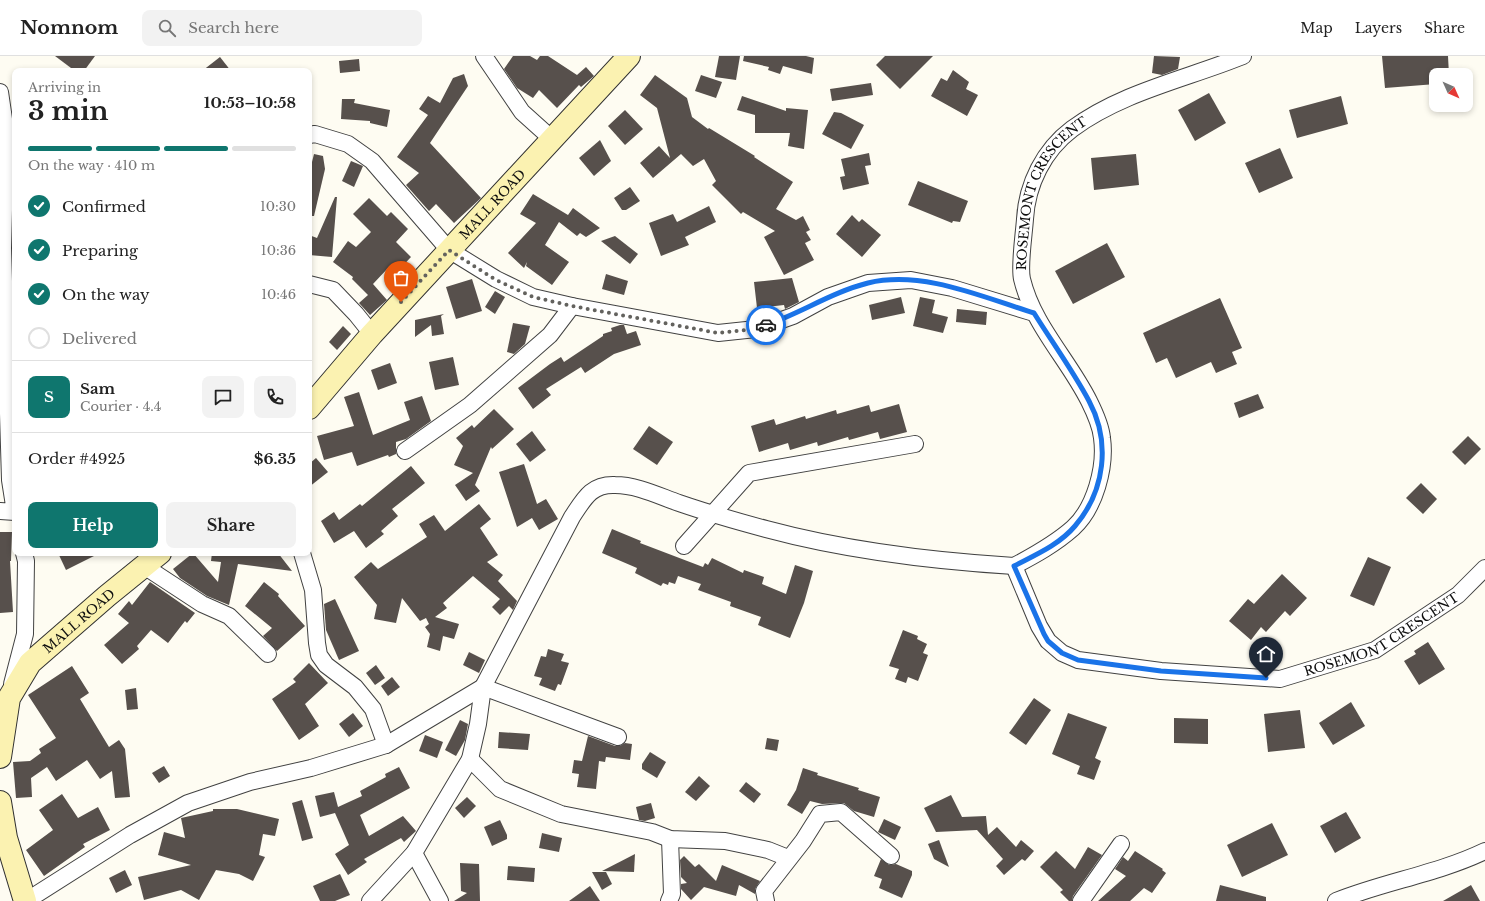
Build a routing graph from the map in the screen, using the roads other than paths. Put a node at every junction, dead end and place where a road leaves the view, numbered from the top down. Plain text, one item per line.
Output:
1 (484, 56) edge
2 (629, 56) edge
3 (1243, 56) edge
4 (0, 92) edge
5 (11, 134) edge
6 (312, 134) edge
7 (552, 139) junction
8 (449, 250) junction
9 (312, 285) edge
10 (572, 306) junction
11 (1034, 313) junction
12 (10, 320) edge
13 (372, 334) junction
14 (312, 404) edge
15 (12, 426) edge
16 (915, 444) dead end
17 (404, 451) dead end
18 (0, 511) edge
19 (12, 512) edge
20 (712, 514) junction
21 (684, 546) dead end
22 (24, 556) edge
23 (303, 556) edge
24 (152, 560) edge
25 (1014, 566) junction
26 (1485, 568) edge
27 (268, 654) dead end
28 (483, 687) junction
29 (8, 698) junction
30 (618, 737) dead end
31 (386, 745) junction
32 (0, 757) edge
33 (470, 759) junction
34 (0, 802) edge
35 (670, 839) junction
36 (1121, 844) dead end
37 (1485, 851) edge
38 (414, 853) junction
39 (891, 856) dead end
40 (788, 858) junction
41 (25, 901) edge
42 (370, 901) edge
43 (440, 901) edge
44 (669, 901) edge
45 (766, 901) edge
46 (1080, 901) edge
47 (1336, 901) edge

1 - 7 street
2 - 7 street, MALL ROAD
3 - 11 street, ROSEMONT CRESCENT
4 - 5 street
5 - 12 street
6 - 8 street
7 - 8 street, MALL ROAD
8 - 10 street
8 - 13 street, MALL ROAD
9 - 13 street
10 - 11 street
10 - 17 street
11 - 25 street, ROSEMONT CRESCENT
12 - 15 street
13 - 14 street, MALL ROAD
16 - 20 street
18 - 19 street
20 - 21 street
20 - 25 street
20 - 28 street
22 - 29 street
23 - 31 street
24 - 27 street
24 - 29 street, MALL ROAD
25 - 26 street, ROSEMONT CRESCENT
28 - 30 street
28 - 31 street
28 - 33 street
29 - 32 street
31 - 41 street
33 - 35 street
33 - 38 street
34 - 41 street
35 - 40 street
35 - 44 street
36 - 46 street
37 - 47 street
38 - 42 street
38 - 43 street
39 - 40 street
40 - 45 street

